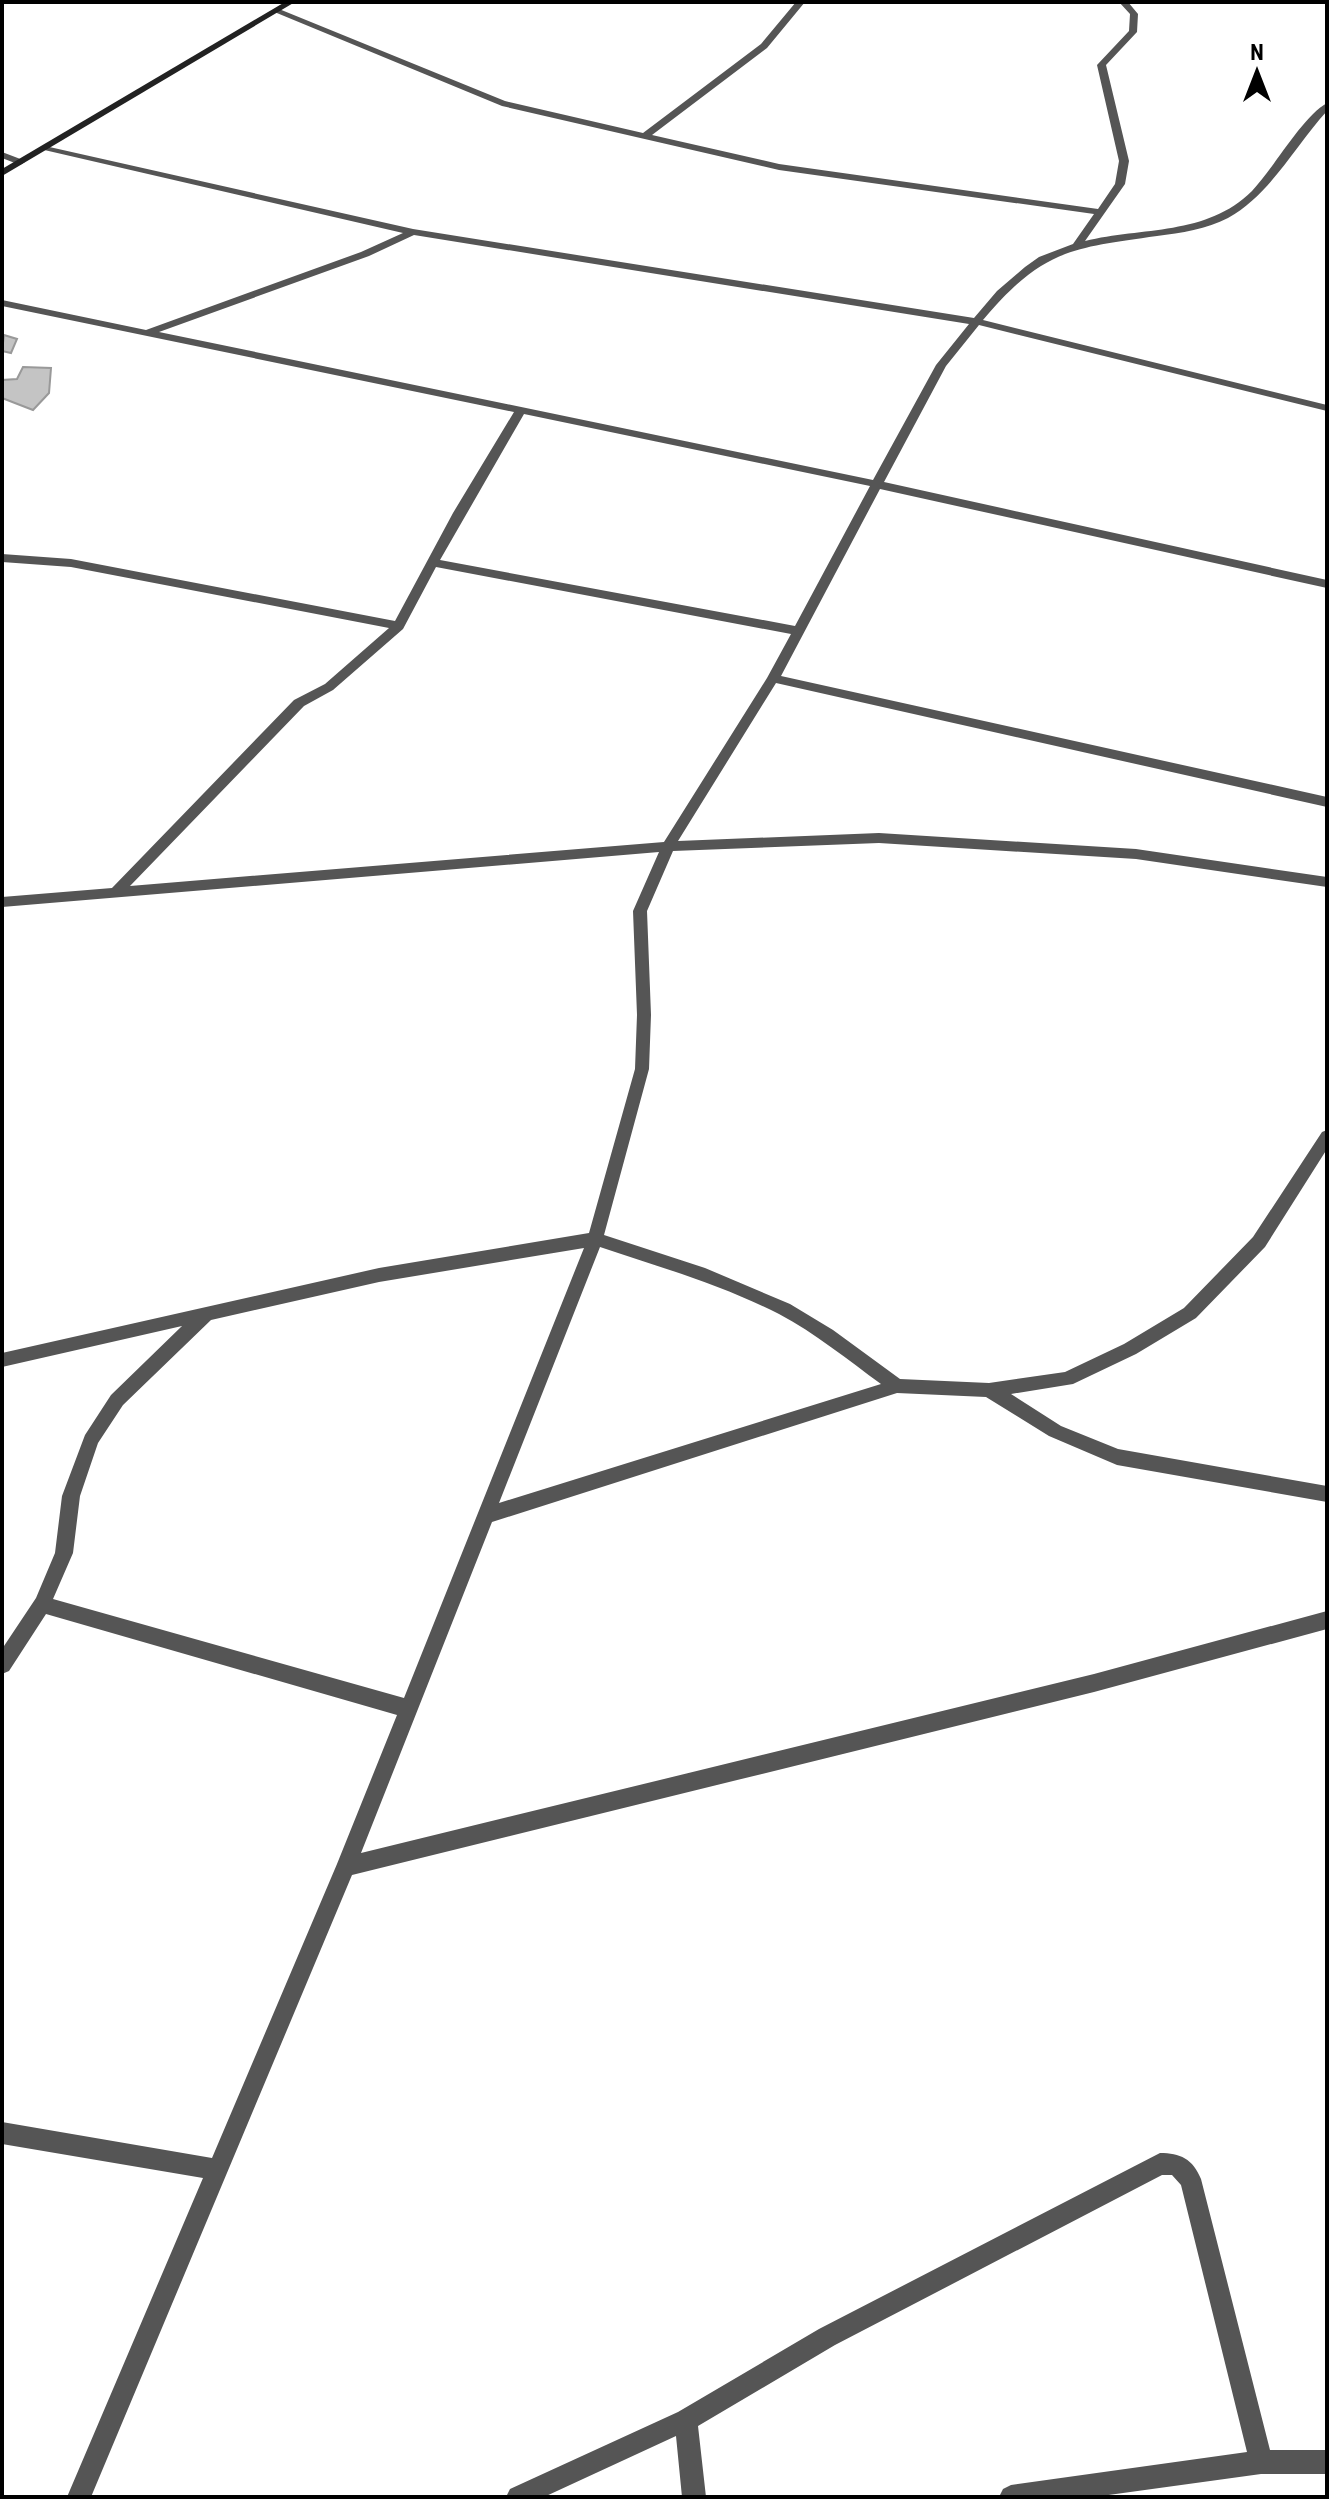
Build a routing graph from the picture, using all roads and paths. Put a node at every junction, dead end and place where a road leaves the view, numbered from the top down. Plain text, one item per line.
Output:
1 (291, 2) edge
2 (801, 2) edge
3 (1123, 2) edge
4 (276, 11) junction
5 (1327, 106) edge
6 (645, 136) junction
7 (45, 149) junction
8 (2, 155) edge
9 (20, 162) junction
10 (2, 173) edge
11 (1101, 212) junction
12 (413, 232) junction
13 (1077, 245) junction
14 (2, 303) edge
15 (978, 322) junction
16 (146, 334) junction
17 (1327, 408) edge
18 (519, 413) junction
19 (875, 484) junction
20 (2, 558) edge
21 (435, 563) junction
22 (1327, 584) edge
23 (399, 626) junction
24 (798, 631) junction
25 (773, 678) junction
26 (1327, 802) edge
27 (668, 846) junction
28 (1327, 882) edge
29 (115, 893) junction
30 (2, 902) edge
31 (1327, 1136) edge
32 (595, 1239) junction
33 (207, 1312) junction
34 (2, 1360) edge
35 (897, 1386) junction
36 (989, 1390) junction
37 (1327, 1494) edge
38 (484, 1516) junction
39 (42, 1604) junction
40 (1327, 1620) edge
41 (2, 1665) edge
42 (409, 1709) junction
43 (346, 1867) junction
44 (2, 2133) edge
45 (218, 2170) junction
46 (686, 2420) junction
47 (1261, 2462) junction
48 (1327, 2462) edge
49 (79, 2497) edge
50 (518, 2497) edge
51 (694, 2497) edge
52 (1011, 2497) edge

1 - 4 street
2 - 6 street
3 - 11 street
4 - 6 street
4 - 7 street
5 - 13 street
6 - 11 street
7 - 9 street
7 - 12 street
8 - 9 street
9 - 10 street
11 - 13 street
12 - 15 street
12 - 16 street
13 - 15 street
14 - 16 street
15 - 17 street
15 - 19 street
16 - 18 street
18 - 19 street
18 - 21 street
19 - 22 street
19 - 24 street
20 - 23 street
21 - 23 street
21 - 24 street
23 - 29 street
24 - 25 street
25 - 26 street
25 - 27 street
27 - 28 street
27 - 29 street
27 - 32 street
29 - 30 street
31 - 36 street
32 - 33 street
32 - 35 street
32 - 38 street
33 - 34 street
33 - 39 street
35 - 36 street
35 - 38 street
36 - 37 street
38 - 42 street
39 - 41 street
39 - 42 street
40 - 43 street
42 - 43 street
43 - 45 street
44 - 45 street
45 - 49 street
46 - 47 street
46 - 50 street
46 - 51 street
47 - 48 street
47 - 52 street

